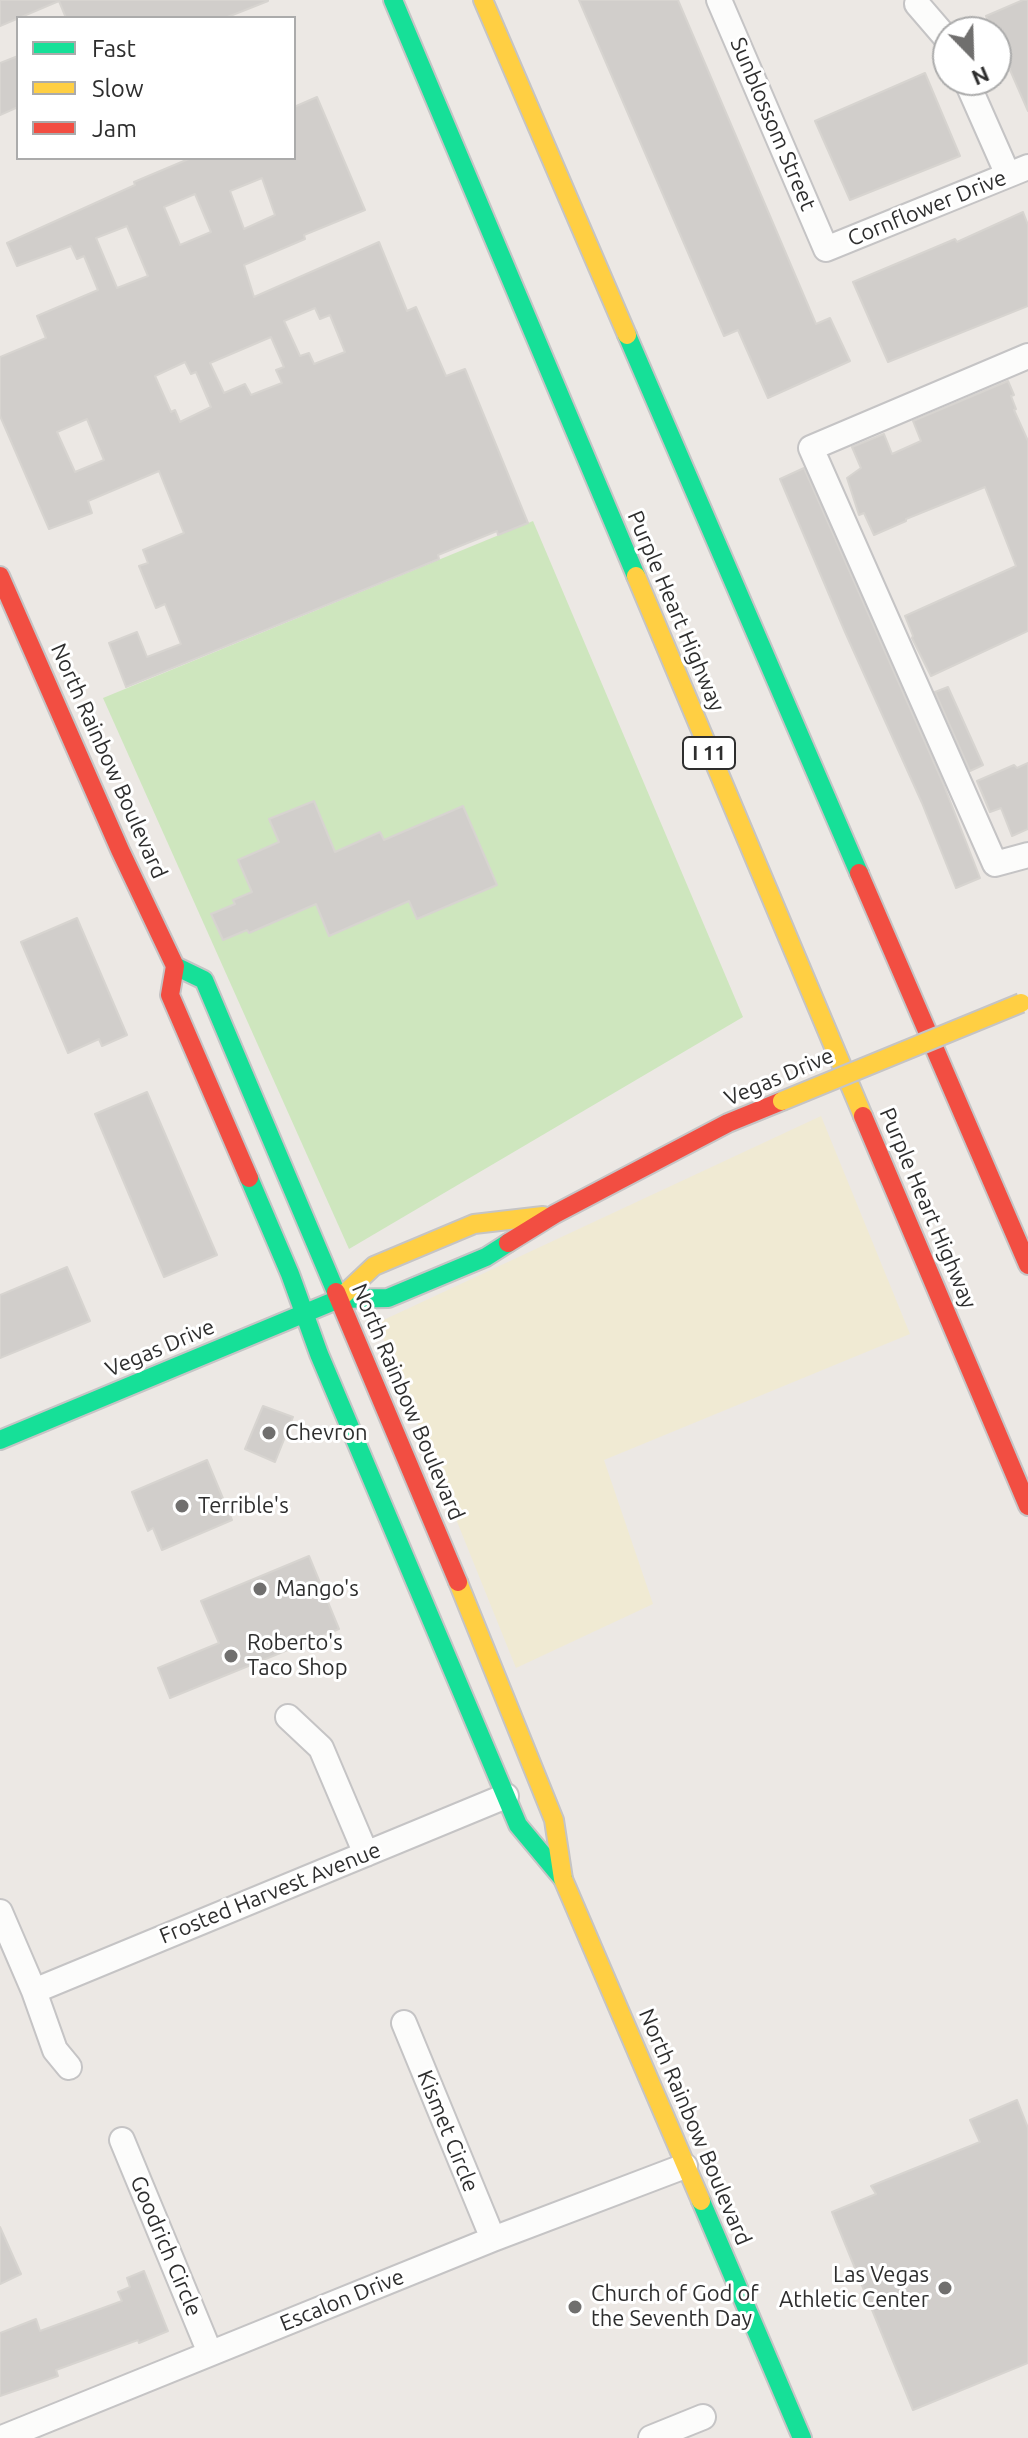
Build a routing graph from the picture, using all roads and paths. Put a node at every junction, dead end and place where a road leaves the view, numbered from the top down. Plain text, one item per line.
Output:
1 (393, 0) edge
2 (483, 0) edge
3 (719, 0) edge
4 (917, 4) dead end
5 (932, 21) edge
6 (975, 96) edge
7 (1018, 171) edge
8 (826, 249) joint
9 (1028, 356) edge
10 (0, 576) edge
11 (1028, 855) edge
12 (175, 966) junction
13 (1024, 1001) edge
14 (555, 1214) junction
15 (1013, 1230) junction
16 (1028, 1259) edge
17 (1028, 1265) edge
18 (339, 1299) junction
19 (304, 1314) junction
20 (0, 1440) edge
21 (1028, 1506) edge
22 (288, 1717) dead end
23 (506, 1796) junction
24 (366, 1854) junction
25 (563, 1879) junction
26 (0, 1912) edge
27 (34, 1991) junction
28 (404, 2023) dead end
29 (69, 2067) dead end
30 (122, 2140) dead end
31 (685, 2166) junction
32 (493, 2239) junction
33 (210, 2353) junction
34 (703, 2417) dead end
35 (2, 2438) edge
36 (651, 2438) edge
37 (802, 2438) edge

1 - 21 main road, Purple Heart Highway / I 11
2 - 15 main road
3 - 8 street, Sunblossom Street
4 - 5 street
6 - 7 street
7 - 8 street, Cornflower Drive
9 - 11 street
10 - 12 main road, North Rainbow Boulevard
12 - 18 main road, North Rainbow Boulevard
12 - 19 main road, North Rainbow Boulevard
13 - 14 main road, Vegas Drive, bridge
14 - 18 main road, Vegas Drive
14 - 18 main road, Vegas Drive
15 - 16 main road
15 - 17 main road
18 - 19 main road, Vegas Drive
18 - 25 main road, North Rainbow Boulevard
19 - 20 main road, Vegas Drive
19 - 23 main road, North Rainbow Boulevard
22 - 24 street
23 - 24 street, Frosted Harvest Avenue
23 - 25 main road, North Rainbow Boulevard
24 - 27 street, Frosted Harvest Avenue
25 - 31 main road, North Rainbow Boulevard
26 - 27 street
27 - 29 street
28 - 32 street, Kismet Circle
30 - 33 street, Goodrich Circle
31 - 32 street, Escalon Drive
31 - 37 main road, North Rainbow Boulevard
32 - 33 street, Escalon Drive
33 - 35 street, Escalon Drive
34 - 36 street

